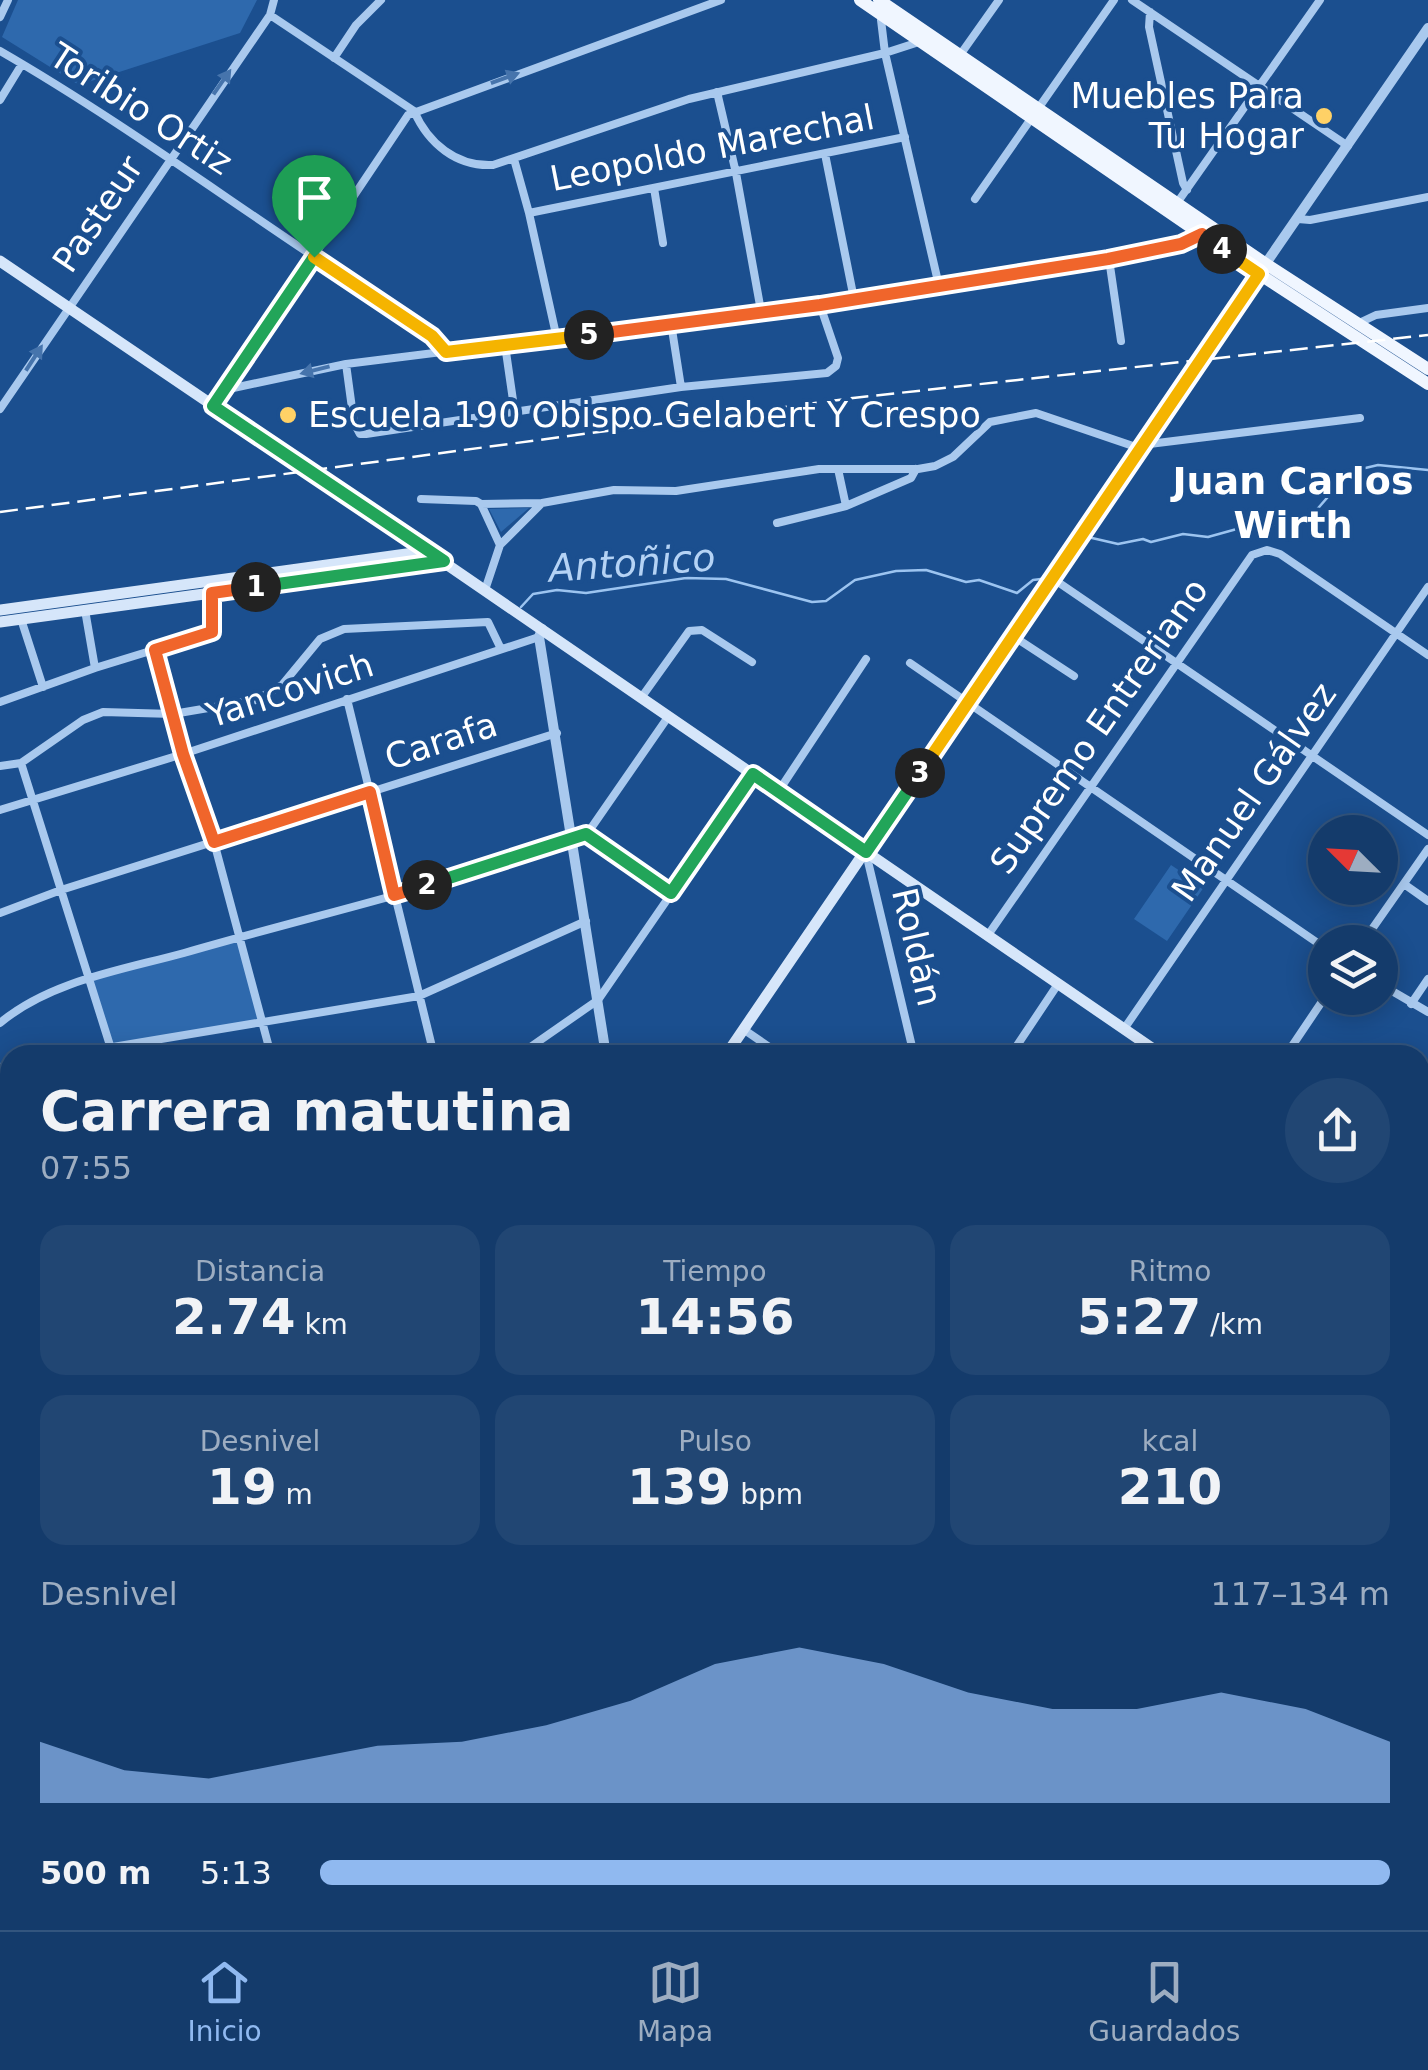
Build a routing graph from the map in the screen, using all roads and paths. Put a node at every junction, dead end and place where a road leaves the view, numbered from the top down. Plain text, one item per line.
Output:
1 (8, 0) edge
2 (274, 0) edge
3 (381, 0) edge
4 (720, 0) edge
5 (860, 0) edge
6 (999, 0) edge
7 (1114, 0) edge
8 (1132, 0) edge
9 (1305, 0) edge
10 (1318, 3) edge
11 (883, 7) edge
12 (1150, 12) junction
13 (270, 14) junction
14 (0, 17) edge
15 (1428, 30) edge
16 (924, 38) junction
17 (0, 51) edge
18 (885, 54) junction
19 (960, 54) junction
20 (334, 58) junction
21 (22, 64) junction
22 (1261, 86) junction
23 (717, 92) junction
24 (0, 100) edge
25 (414, 111) junction
26 (1036, 114) junction
27 (904, 136) junction
28 (1348, 146) junction
29 (824, 154) junction
30 (169, 159) junction
31 (514, 159) junction
32 (736, 173) junction
33 (654, 188) junction
34 (1187, 190) junction
35 (1428, 197) edge
36 (975, 199) dead end
37 (1177, 203) junction
38 (530, 213) junction
39 (1298, 219) junction
40 (1202, 234) junction
41 (663, 243) dead end
42 (314, 257) junction
43 (1108, 259) junction
44 (0, 261) edge
45 (1263, 269) junction
46 (939, 286) junction
47 (854, 299) junction
48 (820, 305) junction
49 (68, 307) junction
50 (1428, 308) edge
51 (762, 312) junction
52 (671, 322) junction
53 (1359, 323) junction
54 (557, 340) junction
55 (1121, 341) dead end
56 (505, 345) junction
57 (446, 352) junction
58 (346, 364) junction
59 (1428, 370) edge
60 (1428, 384) edge
61 (681, 387) junction
62 (224, 390) junction
63 (213, 406) junction
64 (0, 409) edge
65 (515, 414) junction
66 (1360, 418) dead end
67 (1142, 444) junction
68 (838, 468) junction
69 (916, 469) junction
70 (421, 499) dead end
71 (482, 504) junction
72 (542, 504) junction
73 (846, 506) junction
74 (777, 523) dead end
75 (403, 534) junction
76 (500, 545) junction
77 (428, 551) junction
78 (386, 558) junction
79 (444, 561) junction
80 (1052, 578) junction
81 (1428, 587) edge
82 (484, 590) junction
83 (212, 593) junction
84 (0, 610) edge
85 (85, 610) junction
86 (20, 620) junction
87 (0, 622) edge
88 (540, 633) junction
89 (1396, 634) junction
90 (1013, 636) junction
91 (501, 649) junction
92 (155, 650) junction
93 (1428, 655) edge
94 (866, 659) dead end
95 (752, 662) dead end
96 (910, 663) dead end
97 (1176, 663) junction
98 (95, 668) junction
99 (1074, 676) dead end
100 (43, 686) junction
101 (641, 698) junction
102 (347, 699) junction
103 (0, 702) edge
104 (968, 702) junction
105 (172, 714) junction
106 (668, 717) junction
107 (556, 732) junction
108 (183, 754) junction
109 (1313, 756) junction
110 (21, 763) junction
111 (0, 766) edge
112 (753, 774) junction
113 (1091, 786) junction
114 (370, 792) junction
115 (778, 792) junction
116 (33, 800) junction
117 (0, 810) edge
118 (586, 834) junction
119 (1428, 835) edge
120 (573, 840) junction
121 (214, 842) junction
122 (1428, 848) edge
123 (866, 852) junction
124 (1226, 880) junction
125 (1404, 884) junction
126 (61, 890) junction
127 (671, 893) junction
128 (394, 895) junction
129 (1428, 901) edge
130 (0, 914) edge
131 (586, 921) junction
132 (1375, 925) edge
133 (988, 935) junction
134 (1308, 936) edge
135 (237, 937) junction
136 (1428, 979) edge
137 (88, 980) junction
138 (1058, 984) junction
139 (419, 996) junction
140 (1398, 996) edge
141 (598, 1000) junction
142 (1411, 1004) junction
143 (1428, 1012) edge
144 (1313, 1015) edge
145 (261, 1022) junction
146 (0, 1023) edge
147 (744, 1029) junction
148 (1124, 1029) junction
149 (110, 1045) edge
150 (143, 1045) edge
151 (268, 1045) edge
152 (431, 1045) edge
153 (533, 1045) edge
154 (605, 1045) edge
155 (733, 1045) edge
156 (766, 1045) edge
157 (912, 1045) edge
158 (1019, 1045) edge
159 (1147, 1045) edge
160 (1293, 1045) edge

1 - 14 street
2 - 13 street, Pasteur
3 - 20 street
25 -> 4 street
5 - 11 main road
6 - 19 street
7 - 26 street
8 - 12 street
9 - 10 street
10 - 22 street
11 - 16 main road
11 - 18 street
12 - 22 street
12 - 34 street
13 - 20 street
30 -> 13 street, Pasteur
15 - 28 street
16 - 18 street
16 - 19 main road
16 - 26 main road
17 - 21 street, Toribio Ortiz
18 - 23 street
18 - 27 street
19 - 26 main road
20 - 25 street
21 - 24 street
21 - 30 street, Toribio Ortiz
22 - 28 street
22 - 34 street
23 - 31 street
23 - 32 street
25 - 31 street
25 - 42 street
26 - 36 street
26 - 37 main road
26 - 40 main road
27 - 29 street, Leopoldo Marechal
27 - 46 street
28 - 39 street
29 - 32 street, Leopoldo Marechal
29 - 47 street
30 - 42 street, Toribio Ortiz
30 - 49 street, Pasteur
31 - 38 street
32 - 33 street, Leopoldo Marechal
32 - 51 street
33 - 38 street, Leopoldo Marechal
33 - 41 street
34 - 37 street
35 - 39 street
37 - 45 main road
38 - 54 street
39 - 45 street
40 - 43 street
40 - 45 main road
42 - 57 street, Toribio Ortiz
42 - 62 street
43 - 46 street
43 - 55 street
44 - 49 main road
45 - 53 main road
45 - 60 main road
45 - 67 main road
46 - 47 street
47 - 48 street
48 - 51 street
48 - 61 street
49 - 63 main road
64 -> 49 street, Pasteur
50 - 53 street
51 - 52 street
52 - 54 street
52 - 61 street
53 - 59 main road
54 - 56 street
56 - 57 street
56 - 65 street
57 - 58 street
58 -> 62 street
58 - 65 street
61 - 65 street
62 - 63 street
63 - 75 main road, bridge
66 - 67 street
67 - 69 street
67 - 80 main road
68 - 69 street
68 - 72 street
68 - 73 street
69 - 73 street
70 - 71 street
71 - 72 street
71 - 76 street
72 - 76 street
73 - 74 street
75 - 77 main road
75 - 78 main road
76 - 82 street
77 - 78 main road
77 - 79 main road
78 - 84 main road
79 - 82 main road
79 - 83 main road
80 - 90 main road
80 - 97 street
81 - 89 street, Manuel Gálvez
82 - 88 main road
83 - 85 main road
83 - 92 street
85 - 86 main road
85 - 98 street
86 - 87 main road
86 - 100 street
88 - 91 street, Yancovich
88 - 101 main road
88 - 107 street
89 - 93 street
89 - 97 street, Supremo Entreriano
89 - 109 street, Manuel Gálvez
90 - 99 street
90 - 104 main road
91 - 102 street, Yancovich
91 - 105 street
92 - 98 street
92 - 105 street
94 - 115 street
95 - 101 street
96 - 104 street
97 - 109 street
97 - 113 street, Supremo Entreriano
98 - 100 street
100 - 103 street
101 - 106 main road
102 - 108 street, Yancovich
102 - 114 street
104 - 113 street
104 - 123 main road
105 - 108 street
105 - 110 street
106 - 112 main road
106 - 118 street
107 - 114 street, Carafa
107 - 120 street
108 - 116 street, Yancovich
108 - 121 street
109 - 119 street
109 - 124 street, Manuel Gálvez
110 - 111 street
110 - 116 street
112 - 115 main road
112 - 127 street
113 - 124 street
113 - 133 street, Supremo Entreriano
114 - 121 street, Carafa
114 - 128 street
115 - 123 main road
116 - 117 street, Yancovich
116 - 126 street
118 - 120 street
118 - 127 street
120 - 128 street
120 - 131 street
121 - 126 street, Carafa
121 - 135 street
122 - 125 street
123 - 133 main road
123 - 147 main road
123 - 157 street, Roldán
124 - 134 street
124 - 148 street, Manuel Gálvez
125 - 129 street
125 - 132 street
126 - 130 street, Carafa
126 - 137 street
127 - 141 street
128 - 135 street
128 - 139 street
131 - 139 street
131 - 141 street
133 - 138 main road
135 - 137 street
135 - 145 street
136 - 142 street
137 - 146 street
137 - 149 street
138 - 148 main road
138 - 158 street
139 - 145 street
139 - 152 street
140 - 142 street
141 - 153 street
141 - 154 street
142 - 143 street
144 - 160 street
145 - 150 street
145 - 151 street
147 - 155 main road
147 - 156 street
148 - 159 main road

